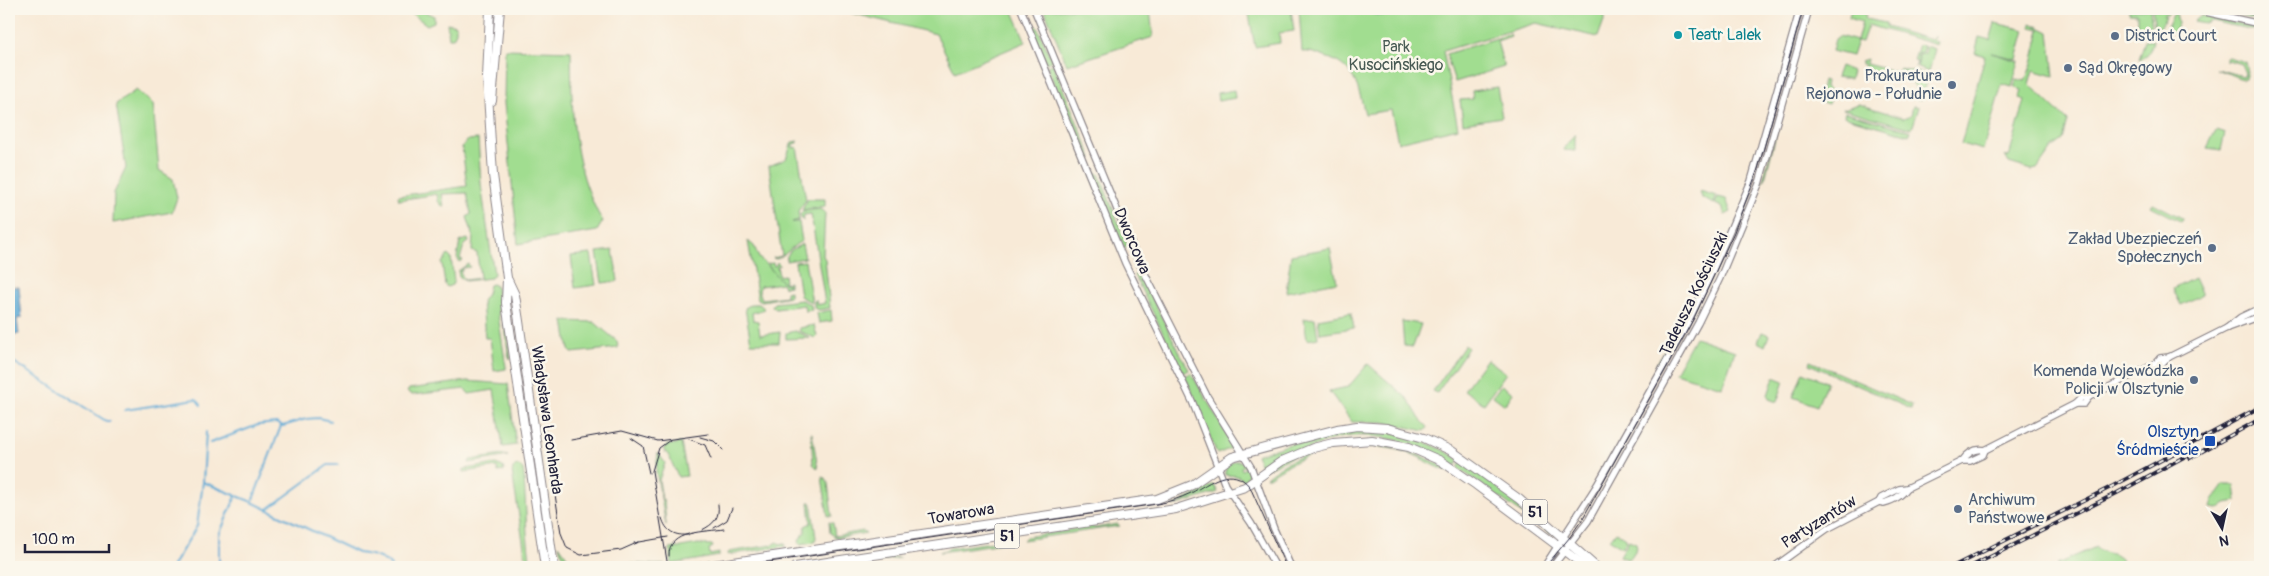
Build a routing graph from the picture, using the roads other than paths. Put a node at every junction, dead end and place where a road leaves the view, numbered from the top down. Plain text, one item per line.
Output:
1 (490, 9) edge
2 (500, 9) edge
3 (1021, 9) edge
4 (1034, 9) edge
5 (1800, 9) edge
6 (1809, 9) edge
7 (2192, 9) edge
8 (1039, 20) junction
9 (1027, 24) junction
10 (2260, 24) edge
11 (490, 116) junction
12 (1098, 166) junction
13 (1087, 170) junction
14 (507, 278) junction
15 (2260, 308) edge
16 (2260, 316) edge
17 (2227, 328) junction
18 (1660, 373) junction
19 (1667, 377) junction
20 (1244, 455) junction
21 (1218, 466) junction
22 (1256, 480) junction
23 (1229, 492) junction
24 (1564, 539) junction
25 (1565, 548) junction
26 (544, 566) edge
27 (555, 567) edge
28 (700, 567) edge
29 (795, 567) edge
30 (1276, 567) edge
31 (1292, 567) edge
32 (1544, 567) edge
33 (1552, 567) edge
34 (1586, 567) edge
35 (1596, 567) edge
36 (1774, 567) edge

1 - 11 main road, Władysława Leonharda
2 - 11 main road, Władysława Leonharda
3 - 9 street, Dworcowa
4 - 8 street, Dworcowa
5 - 18 street, Tadeusza Kościuszki
6 - 19 street, Tadeusza Kościuszki
7 - 10 street
8 - 9 street
8 - 12 street, Dworcowa
9 - 13 street, Dworcowa
11 - 14 main road, Władysława Leonharda
12 - 13 street
12 - 20 street, Dworcowa
13 - 21 street, Dworcowa
14 - 26 main road, Władysława Leonharda
14 - 27 main road, Władysława Leonharda
15 - 17 street, Partyzantów
16 - 17 street, Partyzantów
17 - 36 street, Partyzantów
18 - 19 street
18 - 24 street, Tadeusza Kościuszki
19 - 25 street, Tadeusza Kościuszki
20 - 21 main road, 51
20 - 22 street, Dworcowa
20 - 24 main road, 51
21 - 23 street, Dworcowa
21 - 28 main road, Towarowa / 51
22 - 23 main road, 51
22 - 25 main road, 51
22 - 31 street
23 - 29 main road, Towarowa / 51
23 - 30 street
24 - 25 main road, 51
25 - 32 street, Tadeusza Kościuszki
25 - 33 street, Tadeusza Kościuszki
25 - 34 main road, 51
25 - 35 main road, 51

